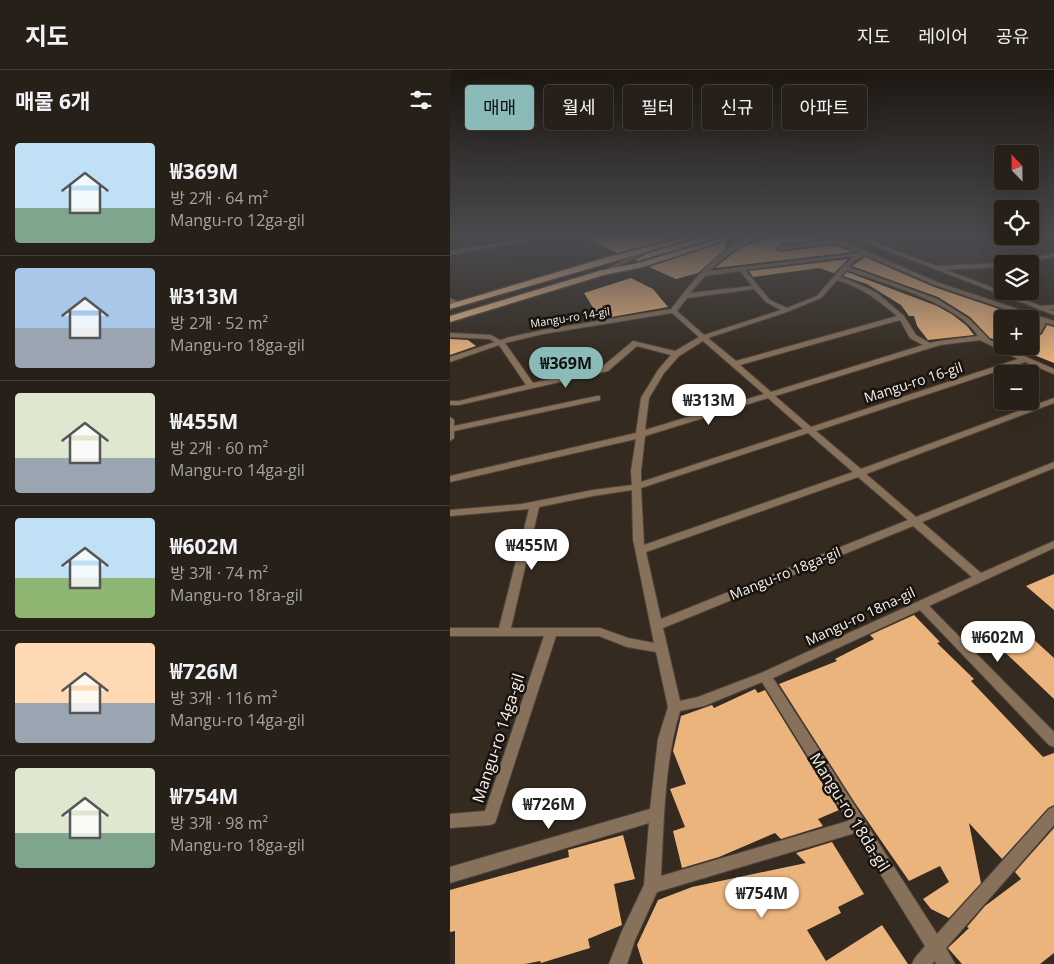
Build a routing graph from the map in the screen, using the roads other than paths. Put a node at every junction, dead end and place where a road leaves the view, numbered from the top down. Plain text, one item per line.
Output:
1 (538, 281) edge
2 (576, 281) edge
3 (697, 281) edge
4 (750, 281) edge
5 (834, 281) edge
6 (845, 281) edge
7 (881, 281) edge
8 (930, 281) edge
9 (969, 281) edge
10 (755, 286) junction
11 (684, 296) junction
12 (450, 300) edge
13 (454, 306) edge
14 (1054, 307) edge
15 (1040, 308) junction
16 (787, 310) junction
17 (673, 312) junction
18 (1054, 313) edge
19 (902, 317) junction
20 (450, 319) edge
21 (1044, 320) junction
22 (1054, 324) edge
23 (1039, 331) edge
24 (450, 334) edge
25 (704, 337) junction
26 (982, 338) junction
27 (501, 342) junction
28 (928, 346) junction
29 (676, 354) junction
30 (1022, 357) junction
31 (450, 360) edge
32 (735, 364) junction
33 (1054, 372) edge
34 (531, 386) junction
35 (770, 395) junction
36 (597, 398) dead end
37 (1054, 400) edge
38 (450, 403) edge
39 (450, 429) edge
40 (810, 431) junction
41 (640, 436) junction
42 (1054, 465) edge
43 (859, 473) junction
44 (450, 479) edge
45 (636, 487) junction
46 (535, 504) junction
47 (450, 514) edge
48 (914, 521) junction
49 (1054, 544) edge
50 (640, 550) junction
51 (980, 578) junction
52 (921, 604) junction
53 (656, 626) junction
54 (450, 632) edge
55 (504, 632) junction
56 (552, 632) junction
57 (662, 649) junction
58 (766, 676) junction
59 (675, 707) junction
60 (1054, 741) edge
61 (657, 814) junction
62 (1054, 814) edge
63 (450, 821) edge
64 (858, 825) junction
65 (450, 875) edge
66 (652, 886) junction
67 (934, 948) junction
68 (618, 964) edge
69 (921, 964) edge
70 (946, 964) edge

1 - 13 main road
2 - 20 main road
3 - 11 street
4 - 10 street
5 - 16 street
6 - 19 street
7 - 26 street
8 - 21 street
9 - 15 street
10 - 11 street
10 - 16 street
11 - 17 street
12 - 13 street
14 - 15 street
15 - 18 street
16 - 25 street
17 - 25 street
17 - 27 street, Mangu-ro 14-gil
19 - 28 street
19 - 32 street
21 - 22 street
21 - 23 street
24 - 27 street
25 - 29 street
25 - 32 street
26 - 28 street
26 - 30 street
27 - 31 street, Mangu-ro 14-gil
27 - 34 street
28 - 35 street
29 - 34 street
29 - 41 street
30 - 33 street
30 - 40 street, Mangu-ro 16-gil
32 - 35 street
34 - 38 street
35 - 40 street
35 - 41 street
36 - 39 street
37 - 43 street
40 - 43 street
40 - 45 street
41 - 44 street
41 - 45 street
42 - 48 street
43 - 48 street
43 - 50 street
45 - 46 street
45 - 50 street
46 - 47 street
46 - 55 street
48 - 51 street
48 - 53 street, Mangu-ro 18ga-gil
49 - 51 street, Mangu-ro 18na-gil
50 - 53 street
51 - 52 street, Mangu-ro 18na-gil
52 - 58 street, Mangu-ro 18na-gil
52 - 60 street
53 - 57 street
54 - 55 street
55 - 56 street
56 - 57 street
56 - 63 street, Mangu-ro 14ga-gil
57 - 59 street
58 - 59 street, Mangu-ro 18na-gil
58 - 64 street, Mangu-ro 18da-gil
59 - 61 street
61 - 65 street
61 - 66 street
62 - 67 street
64 - 66 street
64 - 67 street, Mangu-ro 18da-gil
66 - 68 street
67 - 69 street
67 - 70 street, Mangu-ro 18da-gil

